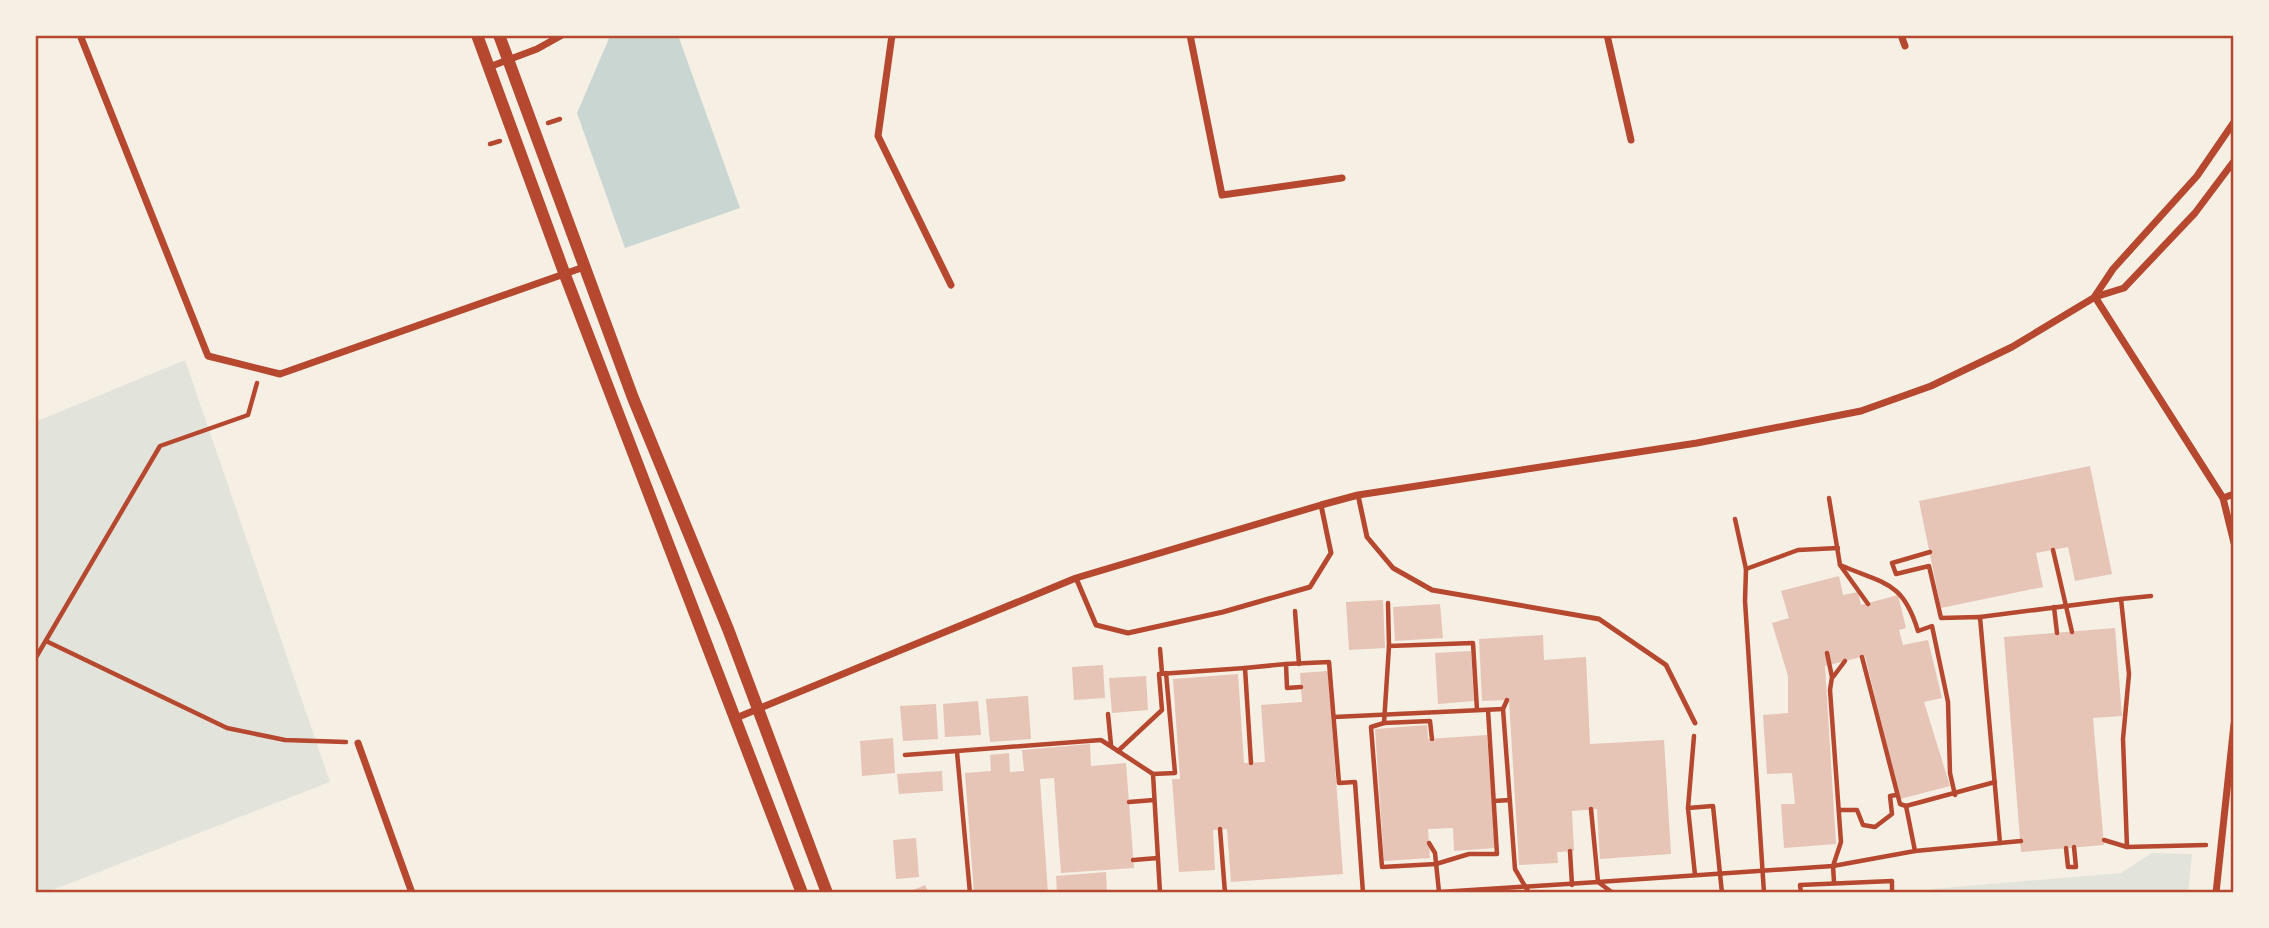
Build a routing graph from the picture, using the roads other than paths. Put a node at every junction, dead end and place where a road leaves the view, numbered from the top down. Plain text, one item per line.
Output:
1 (80, 35) edge
2 (477, 35) edge
3 (499, 35) edge
4 (562, 35) edge
5 (892, 35) edge
6 (1190, 35) edge
7 (1607, 35) edge
8 (1901, 35) edge
9 (1905, 46) dead end
10 (509, 60) junction
11 (489, 67) junction
12 (2234, 122) edge
13 (1631, 139) dead end
14 (2234, 161) edge
15 (1342, 178) dead end
16 (584, 267) junction
17 (565, 275) junction
18 (951, 285) dead end
19 (2095, 297) junction
20 (2234, 494) edge
21 (1358, 495) junction
22 (2223, 498) junction
23 (1321, 505) junction
24 (2234, 543) edge
25 (1076, 578) junction
26 (759, 709) junction
27 (737, 718) junction
28 (1695, 723) road end
29 (2234, 724) edge
30 (358, 743) road end
31 (412, 893) edge
32 (802, 893) edge
33 (827, 893) edge
34 (2216, 893) edge

1 - 17 street
2 - 11 street
3 - 10 street
4 - 10 street
5 - 18 street
6 - 15 street
7 - 13 street
8 - 9 street
10 - 11 street
10 - 16 street
11 - 17 street
12 - 19 street
14 - 19 street
16 - 17 street
16 - 26 street
17 - 27 street
19 - 21 street
19 - 22 street
20 - 22 street
21 - 23 street
21 - 28 lane
22 - 24 street
23 - 25 street
23 - 25 lane
25 - 26 street
26 - 27 street
26 - 33 street
27 - 32 street
29 - 34 street
30 - 31 street

